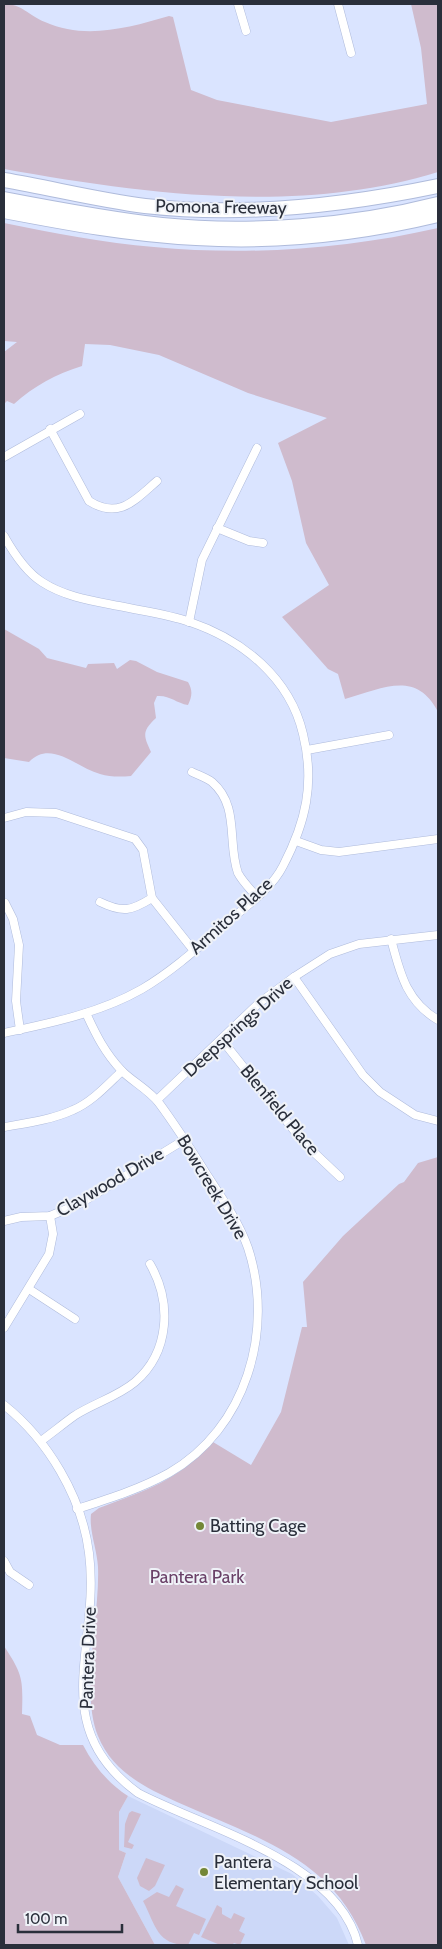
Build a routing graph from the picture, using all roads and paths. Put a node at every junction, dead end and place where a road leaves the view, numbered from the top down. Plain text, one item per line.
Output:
1 (238, 4) edge
2 (338, 4) edge
3 (246, 31) dead end
4 (351, 53) dead end
5 (4, 180) edge
6 (438, 186) edge
7 (4, 189) edge
8 (438, 194) edge
9 (4, 199) edge
10 (438, 204) edge
11 (4, 211) edge
12 (438, 215) edge
13 (80, 414) dead end
14 (50, 429) junction
15 (257, 448) dead end
16 (4, 457) edge
17 (156, 481) dead end
18 (217, 528) junction
19 (4, 536) edge
20 (263, 543) dead end
21 (189, 622) junction
22 (389, 734) dead end
23 (307, 750) junction
24 (192, 772) dead end
25 (4, 818) edge
26 (438, 840) edge
27 (296, 841) junction
28 (257, 897) junction
29 (152, 898) junction
30 (100, 902) dead end
31 (5, 903) dead end
32 (438, 935) edge
33 (391, 939) junction
34 (194, 951) junction
35 (294, 977) junction
36 (86, 1013) junction
37 (438, 1020) edge
38 (20, 1030) junction
39 (4, 1033) edge
40 (222, 1040) junction
41 (122, 1071) junction
42 (157, 1100) junction
43 (438, 1122) edge
44 (4, 1127) edge
45 (184, 1140) junction
46 (340, 1177) dead end
47 (50, 1216) junction
48 (4, 1221) edge
49 (150, 1264) dead end
50 (29, 1289) junction
51 (76, 1319) dead end
52 (4, 1328) edge
53 (5, 1408) edge
54 (41, 1441) junction
55 (77, 1509) junction
56 (4, 1561) edge
57 (29, 1585) dead end
58 (358, 1945) edge

1 - 3 street
2 - 4 street
5 - 6 highway, Pomona Freeway
7 - 8 highway
9 - 10 highway
11 - 12 highway, Pomona Freeway
13 - 14 street
14 - 16 street
14 - 17 street
15 - 18 street
18 - 20 street
18 - 21 street
19 - 21 street, Armitos Place
21 - 23 street, Armitos Place
22 - 23 street
23 - 27 street, Armitos Place
24 - 28 street
25 - 29 street
26 - 27 street
27 - 28 street, Armitos Place
28 - 34 street, Armitos Place
29 - 30 street
29 - 34 street
31 - 38 street
32 - 33 street, Deepsprings Drive
33 - 35 street, Deepsprings Drive
33 - 37 street
34 - 36 street, Armitos Place
35 - 40 street, Deepsprings Drive
35 - 43 street
36 - 38 street, Armitos Place
36 - 41 street, Bowcreek Drive
38 - 39 street, Armitos Place
40 - 42 street, Deepsprings Drive
40 - 46 street, Blenfield Place
41 - 42 street, Bowcreek Drive
41 - 44 street
42 - 45 street, Bowcreek Drive
45 - 47 street, Claywood Drive
45 - 55 street, Bowcreek Drive
47 - 48 street, Claywood Drive
47 - 50 street
49 - 54 street
50 - 51 street
50 - 52 street
53 - 54 street, Pantera Drive
54 - 55 street, Pantera Drive
55 - 58 street, Pantera Drive
56 - 57 street

